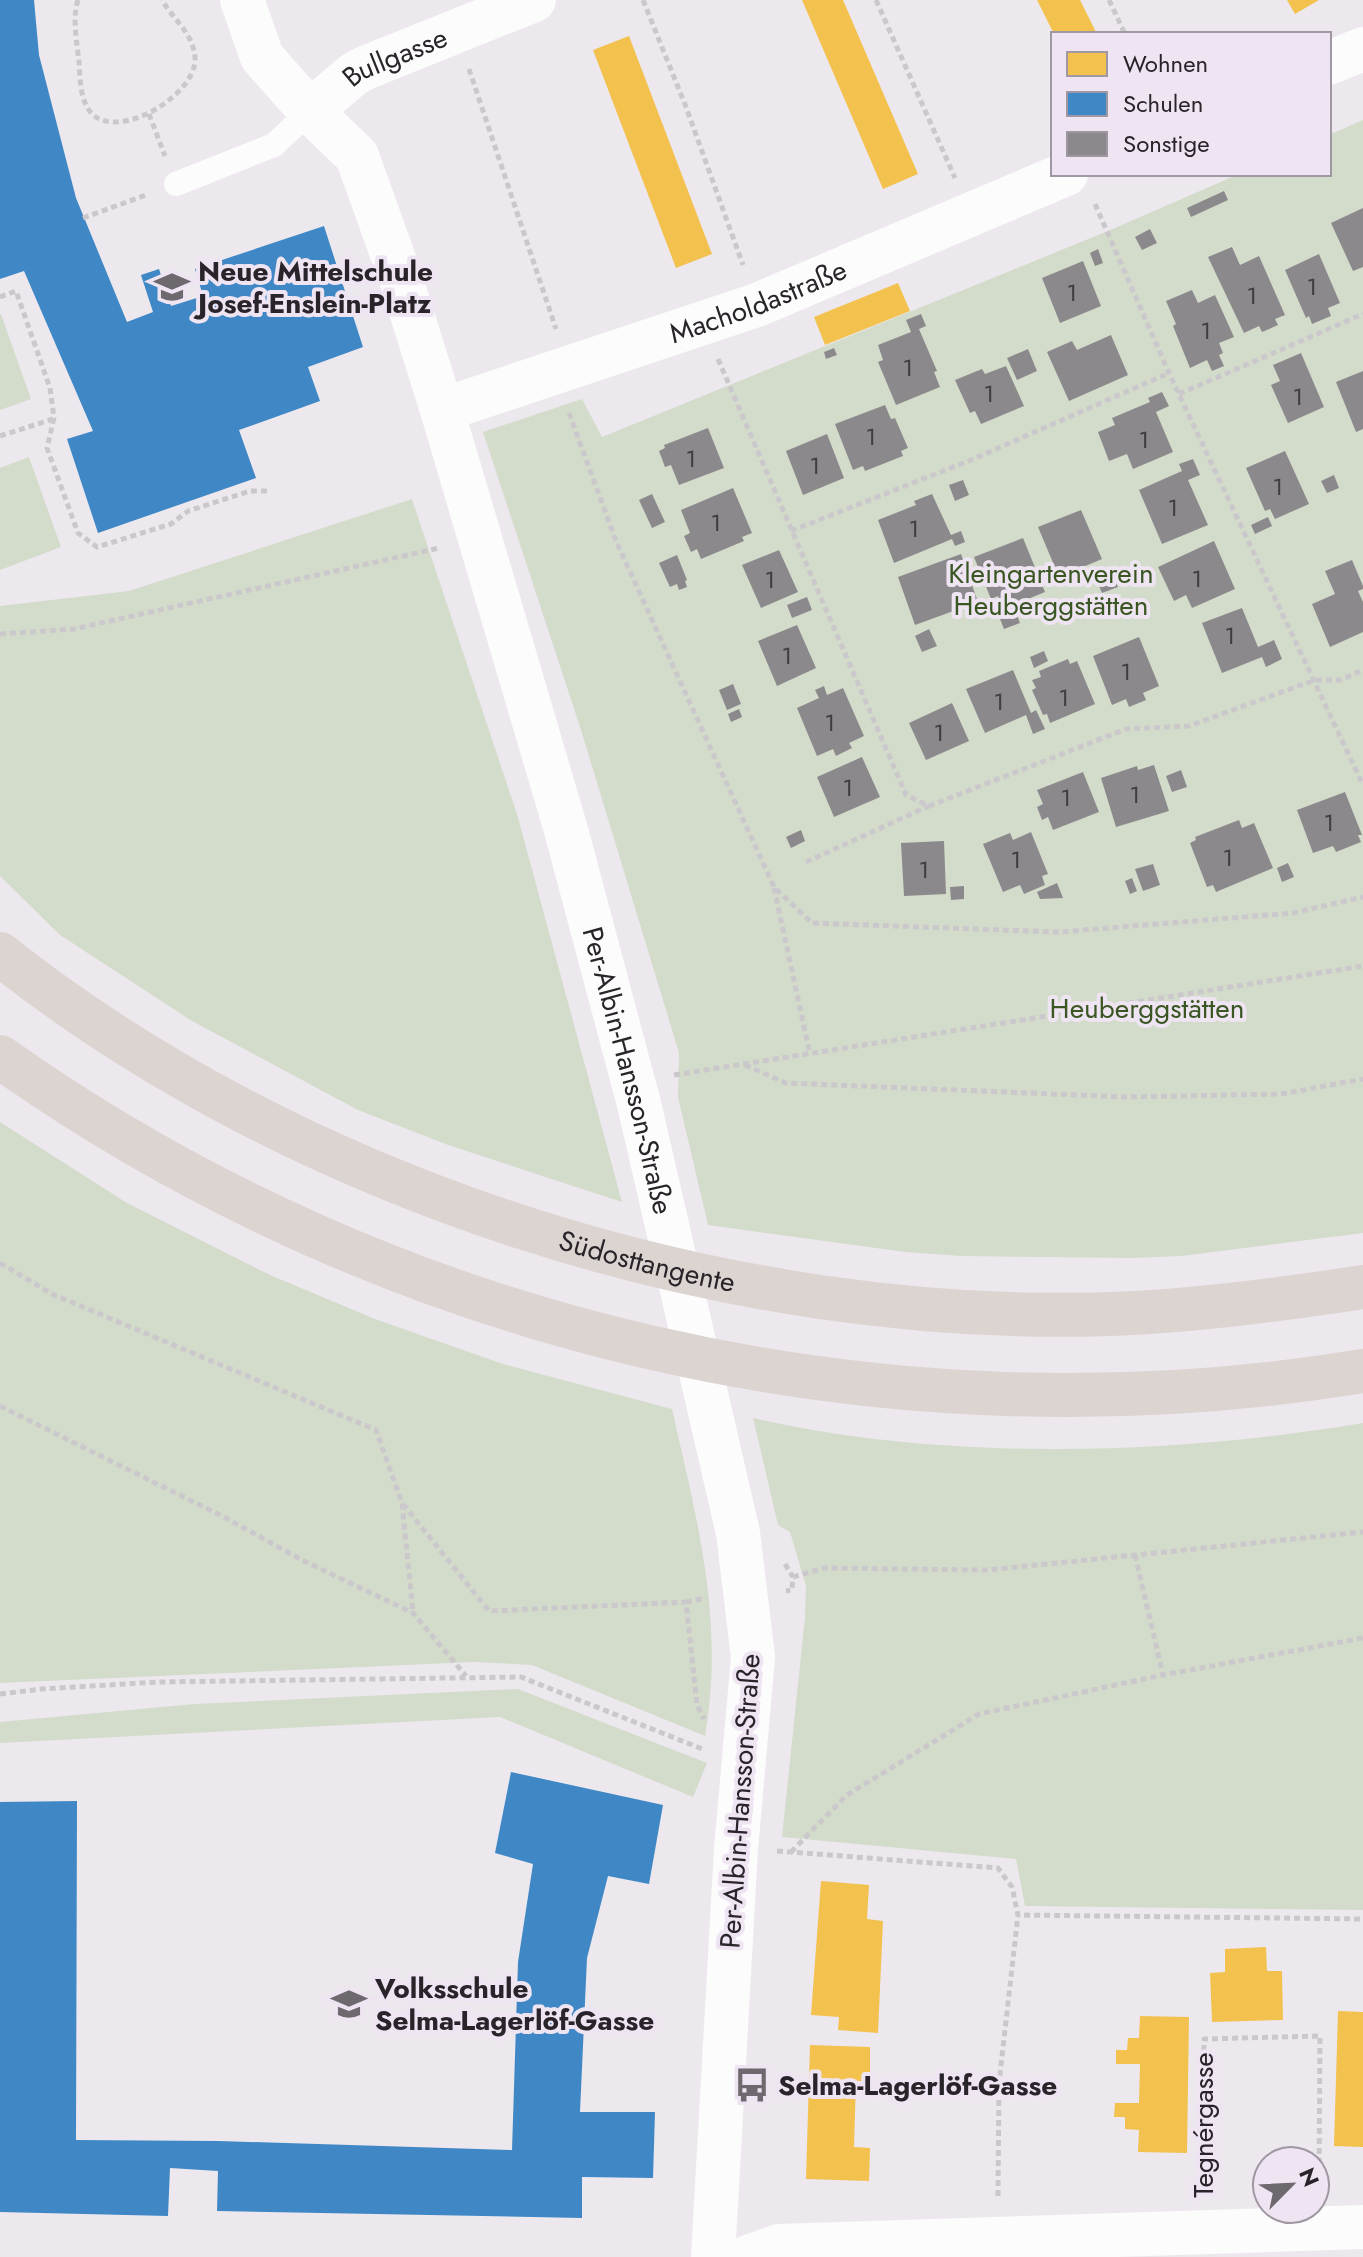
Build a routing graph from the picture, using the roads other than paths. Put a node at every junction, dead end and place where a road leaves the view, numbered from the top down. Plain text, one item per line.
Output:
1 (242, 0) edge
2 (534, 0) edge
3 (1363, 49) edge
4 (1331, 62) edge
5 (310, 111) junction
6 (176, 184) road end
7 (1080, 188) edge
8 (442, 410) junction
9 (0, 954) edge
10 (0, 1057) edge
11 (1363, 1287) edge
12 (1363, 1371) edge
13 (1363, 2227) edge
14 (1259, 2243) edge
15 (713, 2257) edge
16 (748, 2257) edge

1 - 5 street, Per-Albin-Hansson-Straße
2 - 5 street, Bullgasse
3 - 4 street
5 - 6 lane
5 - 8 street, Per-Albin-Hansson-Straße
7 - 8 street, Macholdastraße
8 - 15 street, Per-Albin-Hansson-Straße
9 - 11 highway, Südosttangente
10 - 12 highway
13 - 14 street
14 - 16 street

